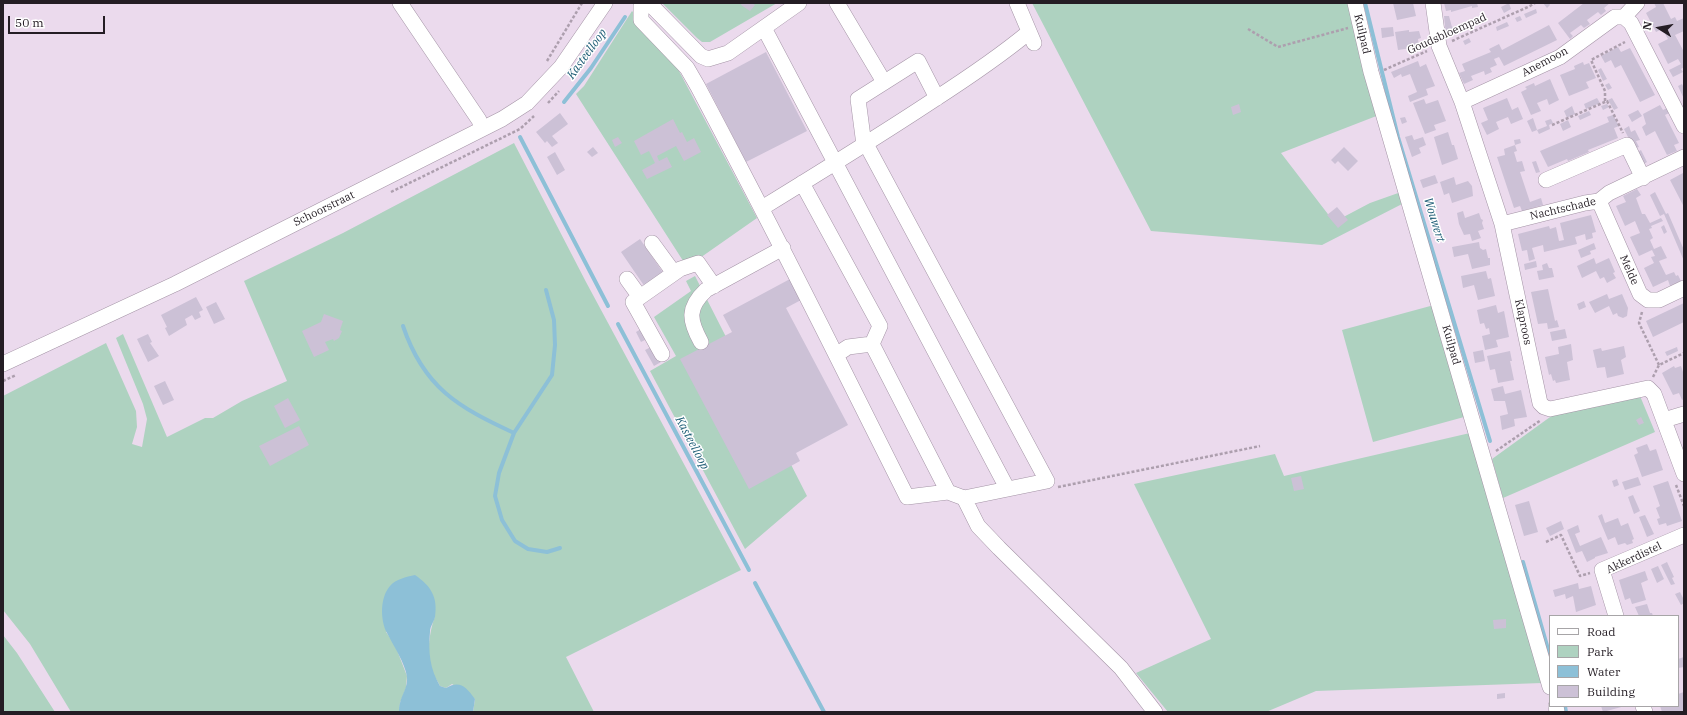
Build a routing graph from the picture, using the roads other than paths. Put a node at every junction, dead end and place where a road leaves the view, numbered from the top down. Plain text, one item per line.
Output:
1 (400, 3) edge
2 (605, 3) edge
3 (800, 3) edge
4 (837, 3) edge
5 (1017, 3) edge
6 (1355, 3) edge
7 (1433, 3) edge
8 (1637, 3) edge
9 (645, 4) edge
10 (1624, 17) junction
11 (764, 28) junction
12 (704, 57) junction
13 (690, 74) junction
14 (884, 82) junction
15 (937, 98) junction
16 (1462, 102) junction
17 (1683, 121) edge
18 (482, 129) junction
19 (865, 144) junction
20 (1684, 157) edge
21 (835, 163) junction
22 (1643, 178) junction
23 (1546, 180) dead end
24 (802, 183) junction
25 (1599, 201) junction
26 (762, 208) junction
27 (1502, 224) junction
28 (652, 243) dead end
29 (783, 248) junction
30 (674, 273) junction
31 (627, 279) dead end
32 (714, 286) junction
33 (1684, 288) edge
34 (640, 297) junction
35 (701, 342) dead end
36 (872, 344) junction
37 (662, 354) dead end
38 (836, 355) junction
39 (3, 364) edge
40 (1684, 414) edge
41 (1664, 420) junction
42 (1681, 476) edge
43 (1008, 488) junction
44 (948, 492) junction
45 (964, 498) junction
46 (1684, 535) edge
47 (1616, 615) edge
48 (1549, 684) edge
49 (1154, 712) edge

1 - 18 street
2 - 18 street, Schoorstraat
3 - 11 street
4 - 14 street
5 - 15 street
6 - 48 street, Kuilpad
7 - 16 street, Klaproos
8 - 10 street, Anemoon
9 - 12 street
9 - 13 street
10 - 16 street, Anemoon
10 - 17 street
11 - 12 street
11 - 21 street
12 - 13 street
13 - 26 street
14 - 15 street
14 - 19 street
15 - 19 street
16 - 27 street, Klaproos
18 - 39 street, Schoorstraat
19 - 21 street
19 - 43 street
20 - 22 street, Nachtschade
21 - 24 street
21 - 43 street
22 - 23 street
22 - 25 street, Nachtschade
24 - 26 street
24 - 36 street
25 - 27 street, Nachtschade
25 - 33 street, Melde
26 - 29 street
27 - 41 street, Klaproos
28 - 30 street
29 - 32 street
29 - 38 street
30 - 32 street
30 - 34 street
31 - 34 street
32 - 35 street
34 - 37 street
36 - 38 street
36 - 44 street
38 - 44 street
40 - 41 street
41 - 42 street
43 - 45 street
44 - 45 street
45 - 49 street
46 - 47 street, Akkerdistel

